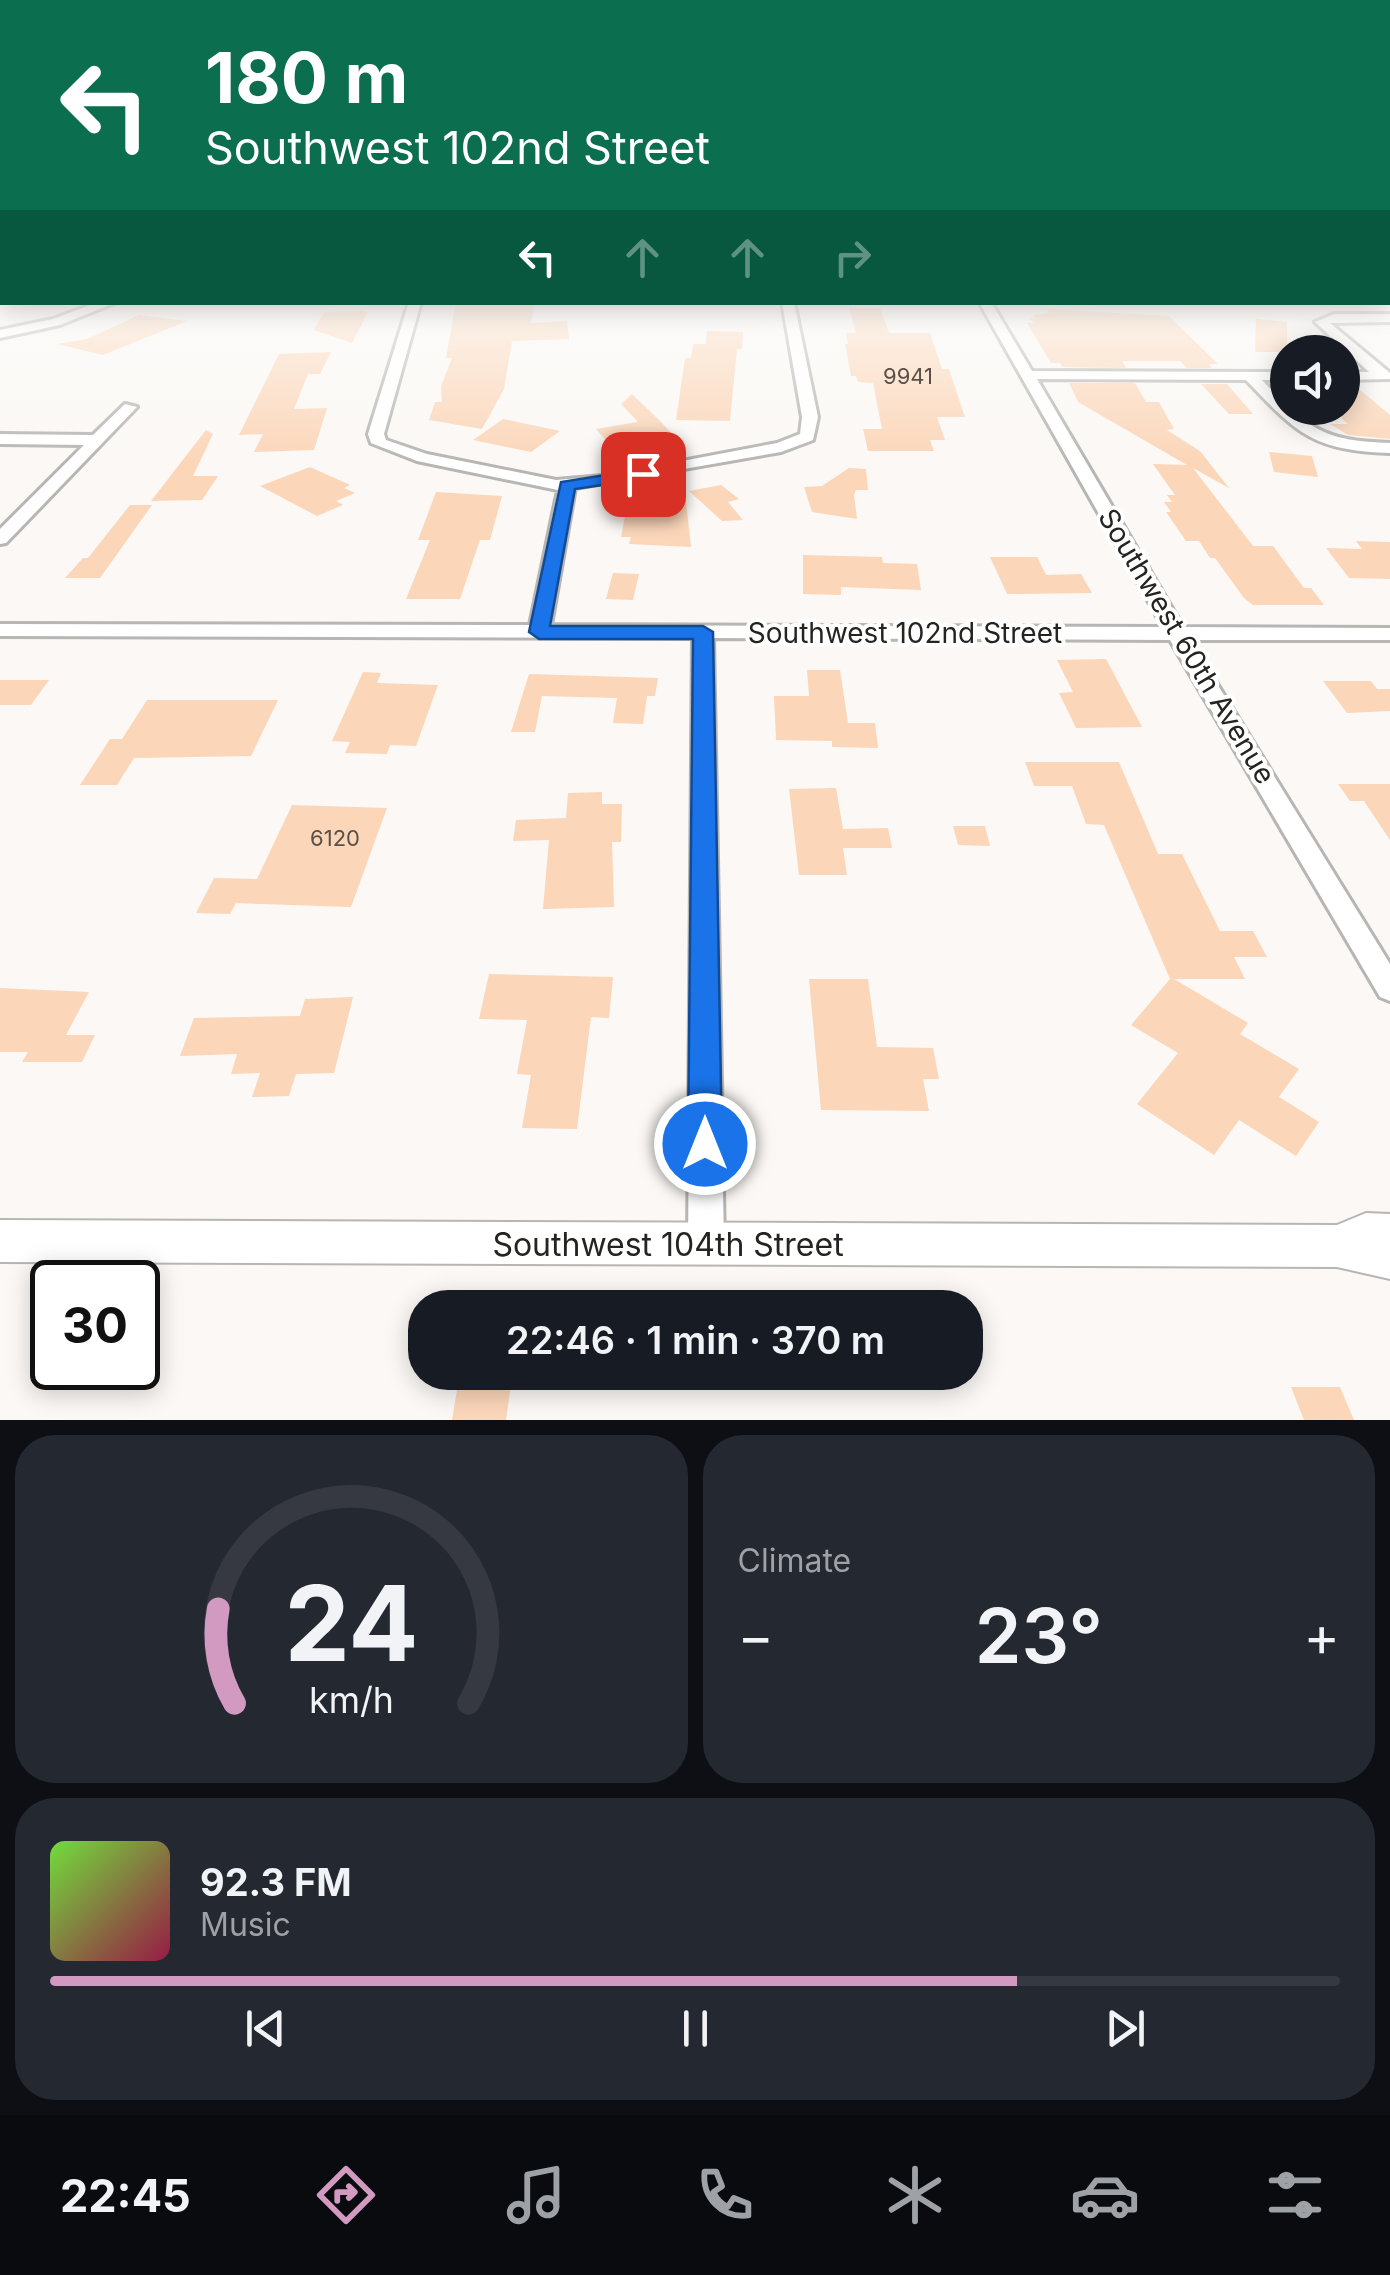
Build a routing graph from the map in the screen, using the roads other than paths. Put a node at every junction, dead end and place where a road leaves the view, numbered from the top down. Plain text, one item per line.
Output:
1 (407, 329) edge
2 (793, 329) edge
3 (1000, 329) edge
4 (1327, 329) edge
5 (1027, 375) junction
6 (1250, 376) junction
7 (1270, 376) edge
8 (1360, 376) edge
9 (1386, 376) edge
10 (130, 406) dead end
11 (0, 439) edge
12 (97, 440) junction
13 (1390, 448) edge
14 (567, 485) junction
15 (0, 540) edge
16 (0, 630) edge
17 (539, 632) junction
18 (703, 632) junction
19 (1177, 634) junction
20 (1390, 634) edge
21 (1390, 990) edge
22 (1390, 1235) edge
23 (0, 1241) edge
24 (706, 1245) junction
25 (1336, 1246) junction
26 (1390, 1257) edge

1 - 14 street
2 - 14 street
3 - 5 street, Southwest 60th Avenue
4 - 9 street
5 - 6 street
5 - 19 street, Southwest 60th Avenue
6 - 7 street
6 - 13 street
8 - 9 street
10 - 12 street
11 - 12 street
12 - 15 street
14 - 17 street
16 - 17 street, Southwest 102nd Street
17 - 18 street, Southwest 102nd Street
18 - 19 street, Southwest 102nd Street
18 - 24 street
19 - 20 street, Southwest 102nd Street
19 - 21 street, Southwest 60th Avenue
22 - 25 street, Southwest 104th Street
23 - 24 street, Southwest 104th Street
24 - 25 street, Southwest 104th Street
25 - 26 street, Southwest 104th Street

